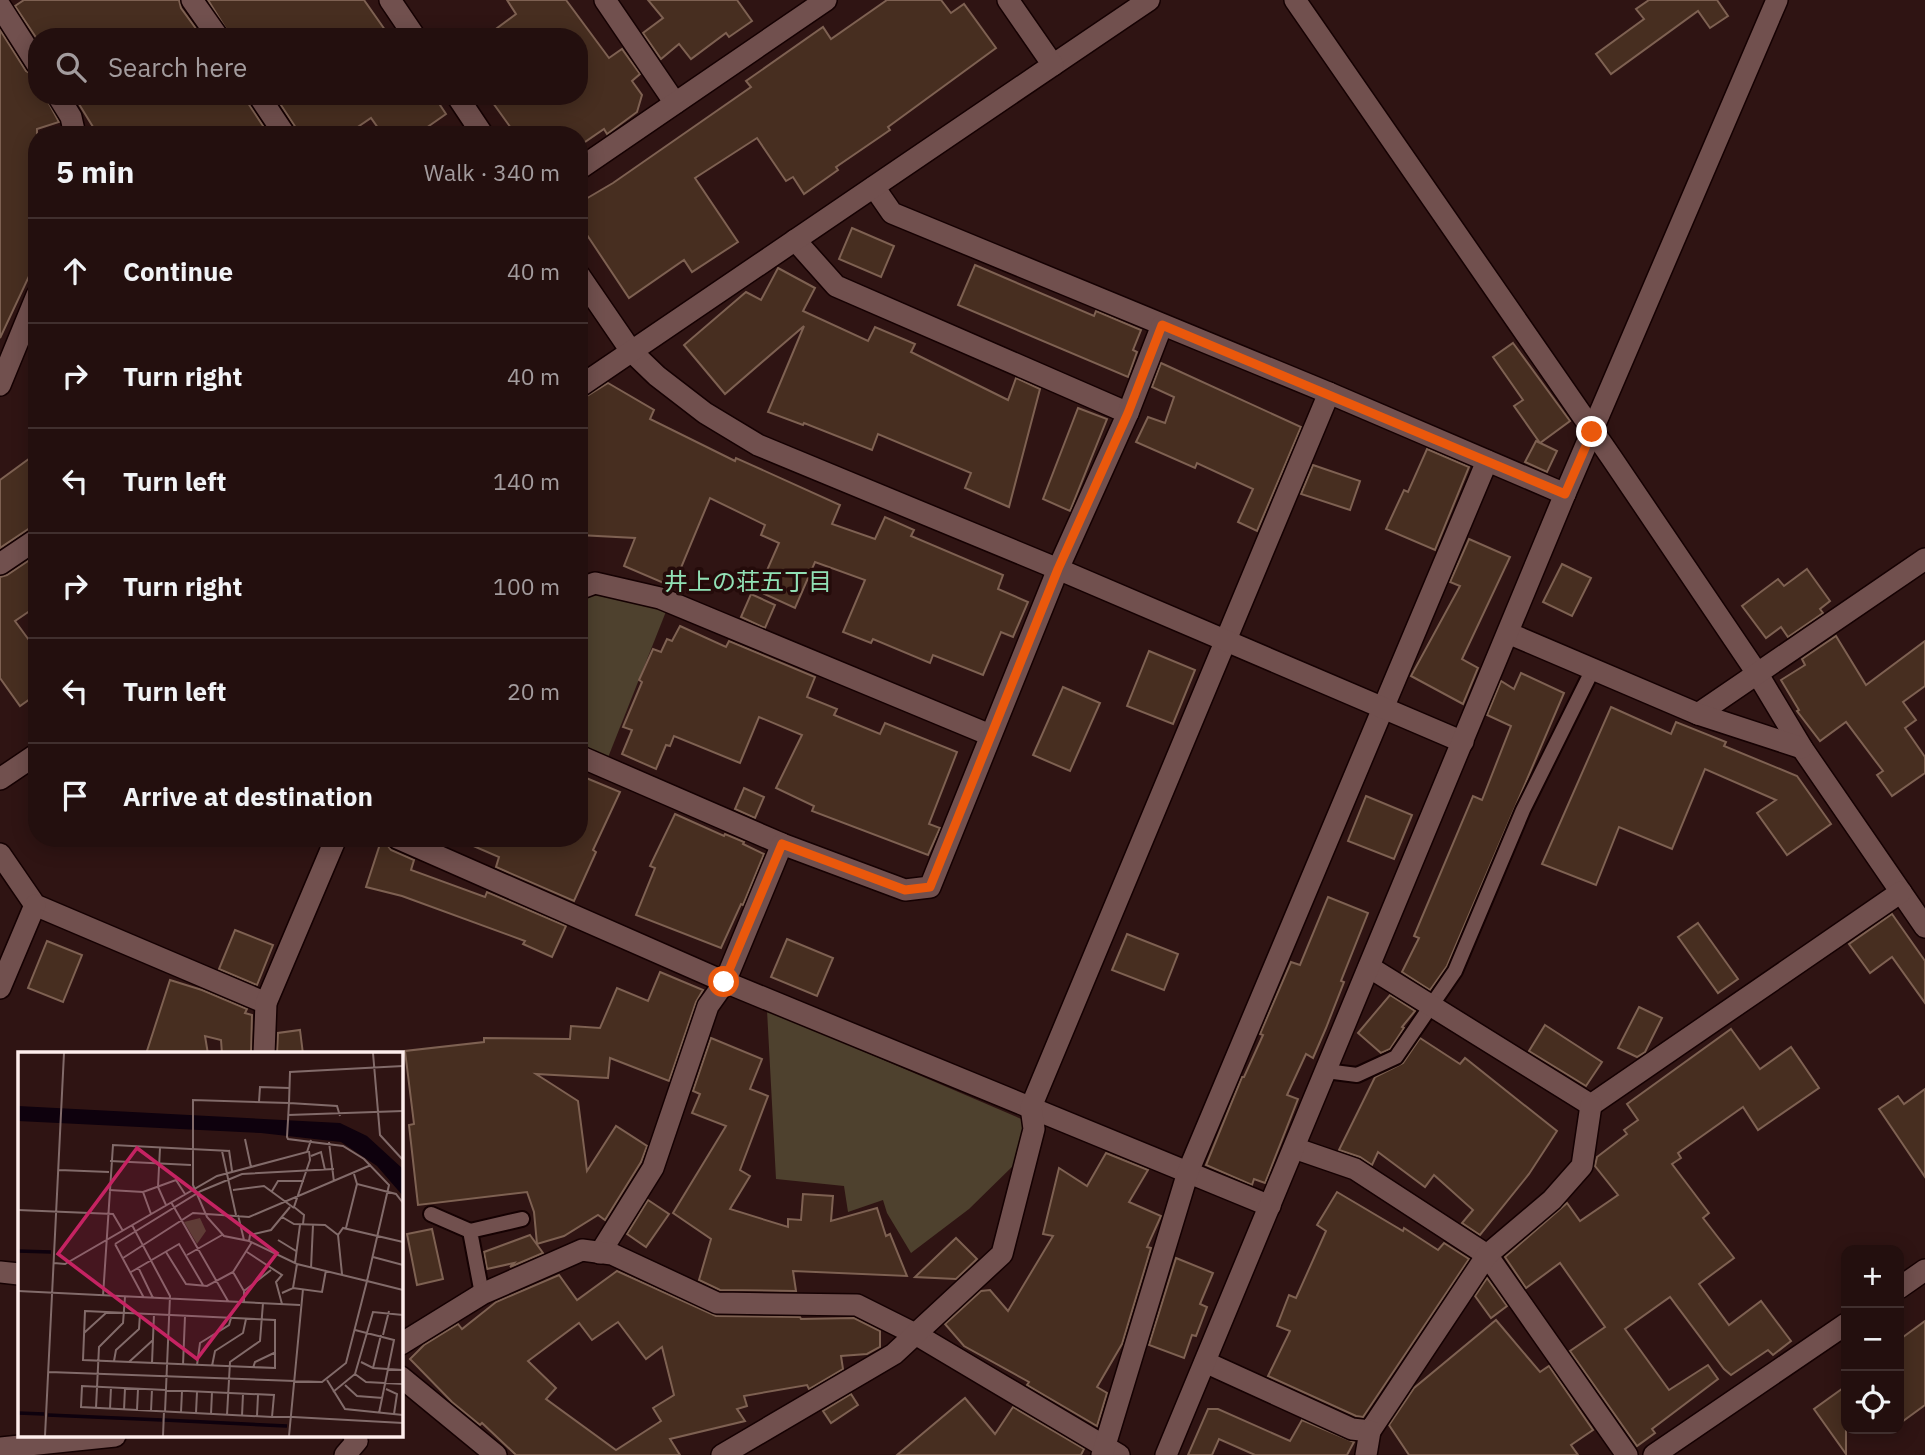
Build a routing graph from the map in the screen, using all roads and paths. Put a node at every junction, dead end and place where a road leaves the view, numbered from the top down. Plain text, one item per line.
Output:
1 (192, 0) edge
2 (390, 0) edge
3 (605, 0) edge
4 (826, 0) edge
5 (1008, 0) edge
6 (1149, 0) edge
7 (1295, 0) edge
8 (1777, 0) edge
9 (0, 6) edge
10 (802, 7) edge
11 (212, 28) edge
12 (409, 28) edge
13 (28, 50) edge
14 (1053, 65) junction
15 (675, 103) junction
16 (64, 105) edge
17 (265, 105) edge
18 (463, 105) edge
19 (73, 126) edge
20 (279, 126) edge
21 (477, 126) edge
22 (588, 163) edge
23 (874, 187) junction
24 (795, 240) junction
25 (588, 288) edge
26 (28, 317) edge
27 (1162, 325) junction
28 (631, 351) junction
29 (588, 381) edge
30 (0, 385) edge
31 (1329, 393) junction
32 (1128, 413) junction
33 (1592, 432) junction
34 (1487, 461) junction
35 (1565, 494) junction
36 (28, 545) edge
37 (1925, 559) edge
38 (0, 564) edge
39 (1058, 569) junction
40 (588, 586) edge
41 (1508, 633) junction
42 (1226, 641) junction
43 (1593, 669) junction
44 (1757, 673) junction
45 (1385, 709) junction
46 (1698, 713) junction
47 (990, 735) junction
48 (1463, 742) junction
49 (1802, 748) junction
50 (28, 760) edge
51 (588, 760) edge
52 (0, 779) edge
53 (782, 844) junction
54 (332, 847) edge
55 (417, 847) edge
56 (0, 853) edge
57 (1900, 892) junction
58 (35, 905) junction
59 (1925, 927) edge
60 (1369, 967) junction
61 (724, 982) junction
62 (0, 988) edge
63 (266, 1003) junction
64 (1431, 1006) junction
65 (264, 1052) edge
66 (1326, 1071) junction
67 (1591, 1105) junction
68 (1031, 1107) junction
69 (1294, 1148) junction
70 (1188, 1172) junction
71 (1270, 1206) junction
72 (431, 1214) dead end
73 (522, 1219) dead end
74 (470, 1231) junction
75 (600, 1252) junction
76 (1487, 1255) junction
77 (1925, 1270) edge
78 (0, 1272) edge
79 (18, 1274) edge
80 (1904, 1285) edge
81 (482, 1294) junction
82 (1841, 1327) edge
83 (917, 1335) junction
84 (402, 1343) edge
85 (1205, 1362) junction
86 (402, 1378) edge
87 (1370, 1431) junction
88 (96, 1438) edge
89 (0, 1448) edge
90 (1108, 1452) edge
91 (496, 1455) edge
92 (722, 1455) edge
93 (1166, 1455) edge
94 (1366, 1455) edge
95 (1627, 1455) edge
96 (1654, 1455) edge

1 - 11 street
2 - 12 street
3 - 15 street
4 - 10 street
5 - 14 street
6 - 14 street
7 - 33 street
8 - 33 street
9 - 13 street
10 - 15 street
14 - 23 street
15 - 22 street
16 - 19 street
17 - 20 street
18 - 21 street
23 - 24 street
23 - 27 street
24 - 28 street
24 - 32 street
25 - 28 street
26 - 30 street
27 - 31 street
27 - 32 street
28 - 29 street
28 - 39 street
31 - 34 street
31 - 42 street
32 - 39 street
33 - 35 street
33 - 44 street
34 - 35 street
34 - 45 street
35 - 41 street
36 - 38 street
37 - 44 street
39 - 42 street
39 - 47 street
40 - 47 street
41 - 43 street
41 - 48 street
42 - 45 street
42 - 68 street
43 - 46 street
43 - 64 lane
44 - 46 street
44 - 49 street
45 - 48 street
45 - 70 street
46 - 49 street
47 - 53 street
48 - 60 street
49 - 57 street
50 - 52 street
51 - 53 street
53 - 61 street
54 - 63 street
55 - 61 street
56 - 58 street
57 - 59 street
57 - 67 street
58 - 62 street
58 - 63 street
60 - 64 street
60 - 66 street
61 - 68 street
61 - 75 street
63 - 65 street
64 - 66 lane
64 - 67 street
66 - 69 street
67 - 76 street
68 - 70 street
68 - 83 street
69 - 71 street
69 - 76 street
70 - 71 street
70 - 90 street
71 - 85 street
72 - 74 lane
73 - 74 lane
74 - 81 lane
75 - 81 street
75 - 83 street
76 - 87 street
76 - 95 street
77 - 80 street
78 - 79 street
81 - 84 street
82 - 96 street
83 - 90 street
83 - 92 street
85 - 87 street
85 - 93 street
86 - 91 street
87 - 94 street
88 - 89 street

